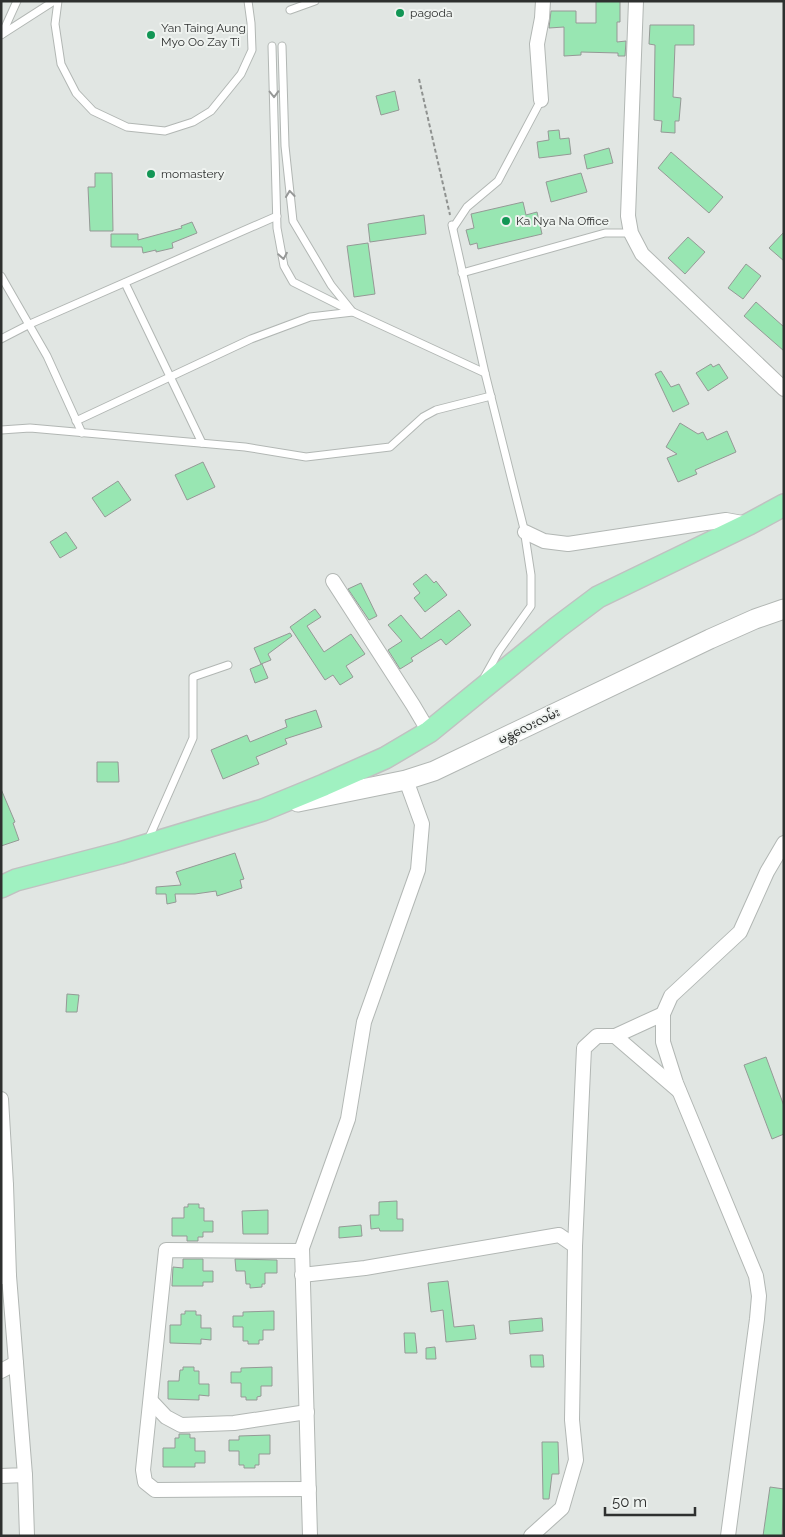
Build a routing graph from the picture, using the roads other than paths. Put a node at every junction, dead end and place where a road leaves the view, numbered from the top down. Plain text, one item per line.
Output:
1 (17, 1) edge
2 (54, 1) edge
3 (58, 1) edge
4 (248, 1) edge
5 (316, 1) edge
6 (543, 1) edge
7 (636, 1) edge
8 (290, 10) dead end
9 (2, 35) edge
10 (272, 46) dead end
11 (282, 46) dead end
12 (541, 100) joint
13 (277, 216) junction
14 (631, 233) junction
15 (462, 273) junction
16 (1, 276) edge
17 (125, 283) junction
18 (353, 312) junction
19 (30, 324) junction
20 (1, 339) edge
21 (485, 373) junction
22 (170, 377) junction
23 (784, 389) edge
24 (491, 396) junction
25 (76, 421) junction
26 (1, 430) edge
27 (82, 433) junction
28 (202, 443) junction
29 (784, 506) edge
30 (749, 524) junction
31 (525, 532) junction
32 (333, 581) dead end
33 (784, 609) edge
34 (228, 664) dead end
35 (474, 697) junction
36 (429, 732) junction
37 (406, 780) junction
38 (263, 810) junction
39 (784, 843) edge
40 (146, 845) junction
41 (1, 887) edge
42 (664, 1014) junction
43 (615, 1036) junction
44 (679, 1091) junction
45 (1, 1099) edge
46 (4, 1186) edge
47 (576, 1221) junction
48 (559, 1235) junction
49 (575, 1246) junction
50 (302, 1251) junction
51 (302, 1275) junction
52 (5, 1276) edge
53 (16, 1363) junction
54 (1, 1372) edge
55 (151, 1401) junction
56 (307, 1412) junction
57 (25, 1475) junction
58 (1, 1476) edge
59 (309, 1489) junction
60 (27, 1536) edge
61 (310, 1536) edge
62 (531, 1536) edge
63 (728, 1536) edge

1 - 9 lane
2 - 9 lane
3 - 4 lane
5 - 8 lane
6 - 12 street
7 - 14 street
10 -> 13 lane
18 -> 11 lane
12 - 15 lane
13 - 17 lane
13 -> 18 lane
14 - 15 lane
14 - 23 street
15 - 21 lane
16 - 19 lane
17 - 19 lane
17 - 22 lane
18 - 21 lane
18 - 22 lane
19 - 20 lane
19 - 25 lane
21 - 24 lane
22 - 25 lane
22 - 28 lane
24 - 28 lane
24 - 31 lane
25 - 27 lane
26 - 27 lane
27 - 28 lane
29 - 30 main road
30 - 31 street
30 - 35 main road
31 - 35 lane
32 - 36 street
33 - 37 main road, မန္တလေးလမ်း
34 - 40 lane
35 - 36 main road
36 - 38 main road
37 - 38 main road, မန္တလေးလမ်း
37 - 50 street
38 - 40 main road
39 - 42 street
40 - 41 main road
42 - 43 street
42 - 44 street
43 - 44 street
43 - 47 street
44 - 63 street
45 - 46 street
46 - 52 street
47 - 48 street
47 - 49 street
48 - 49 street
48 - 51 street
49 - 62 street
50 - 51 street
50 - 55 street
51 - 56 street
52 - 53 street
53 - 54 street
53 - 57 street
55 - 56 street
55 - 59 street
56 - 59 street
57 - 58 street
57 - 60 street
59 - 61 street

